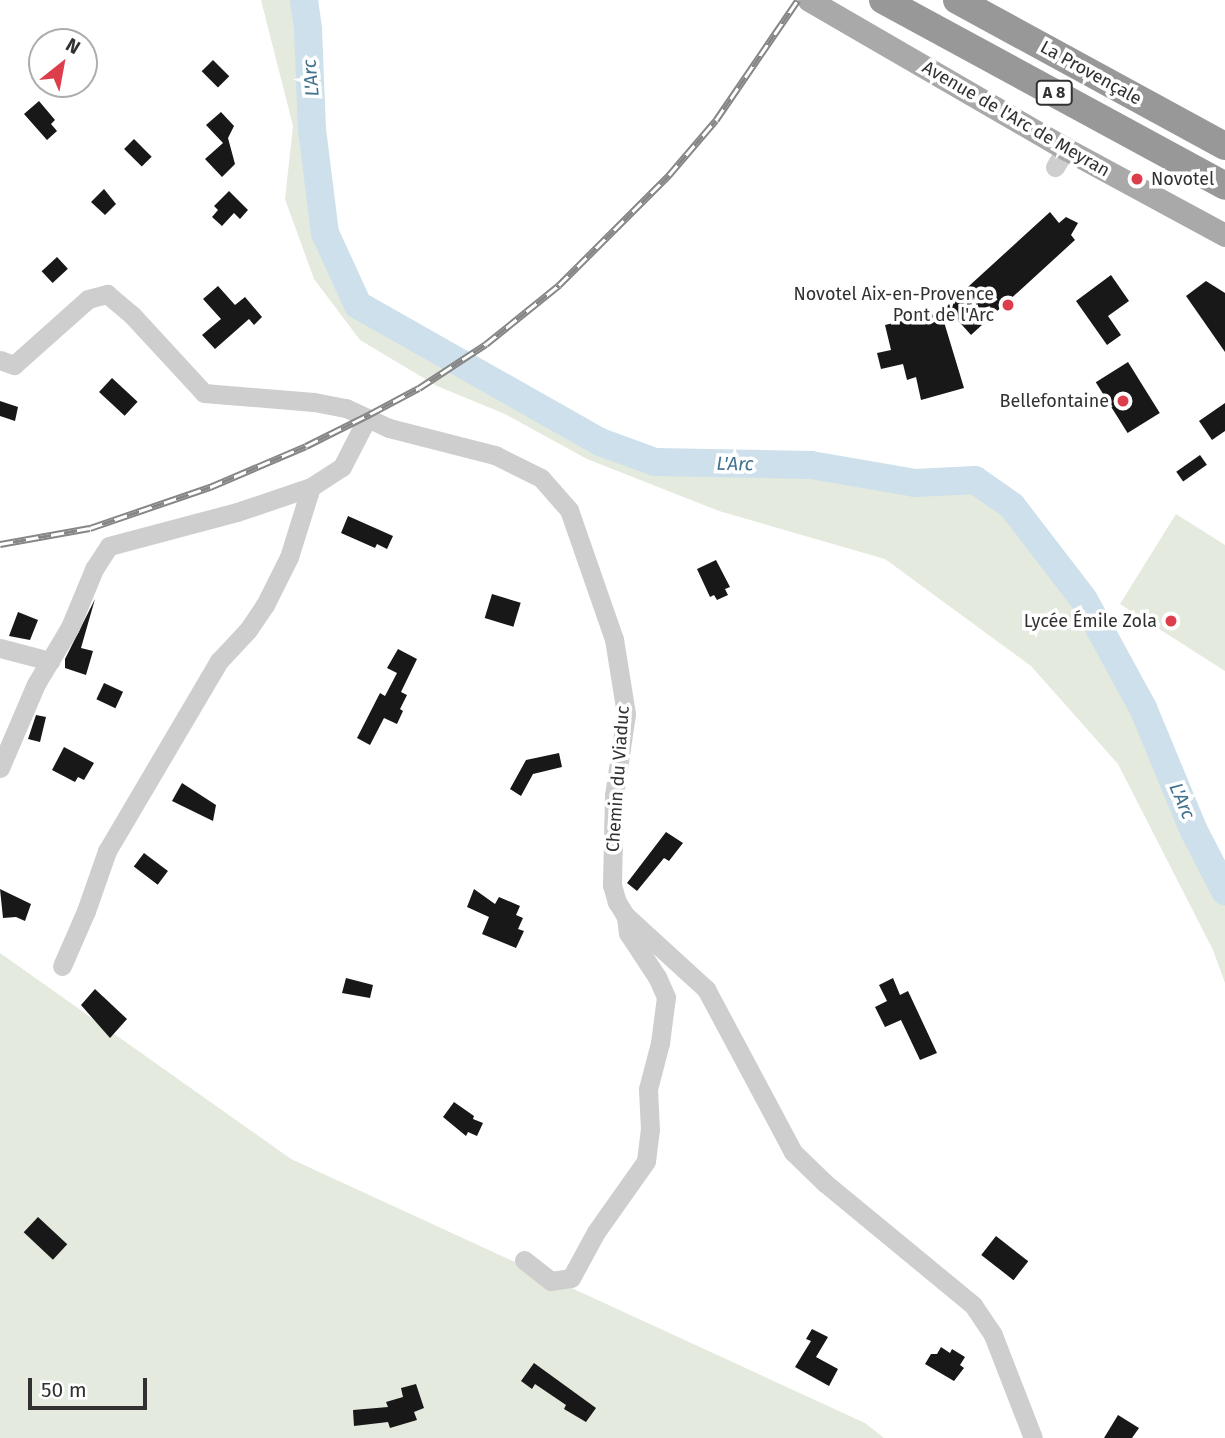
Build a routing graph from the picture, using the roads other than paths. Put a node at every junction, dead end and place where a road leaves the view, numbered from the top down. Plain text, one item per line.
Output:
1 (809, 0) edge
2 (883, 0) edge
3 (957, 0) edge
4 (1225, 146) edge
5 (1225, 186) edge
6 (1225, 235) edge
7 (0, 360) edge
8 (366, 420) junction
9 (311, 487) junction
10 (0, 648) edge
11 (50, 662) junction
12 (0, 768) edge
13 (625, 915) junction
14 (62, 966) dead end
15 (524, 1261) dead end
16 (1033, 1438) edge

1 - 6 main road, Avenue de l'Arc de Meyran
2 - 5 highway, La Provençale / A 8
3 - 4 highway, La Provençale / A 8
7 - 8 street, Chemin du Viaduc
8 - 9 street
8 - 13 street, Chemin du Viaduc
9 - 11 street
9 - 14 street
10 - 11 street
11 - 12 street
13 - 15 street
13 - 16 street, Chemin du Viaduc

